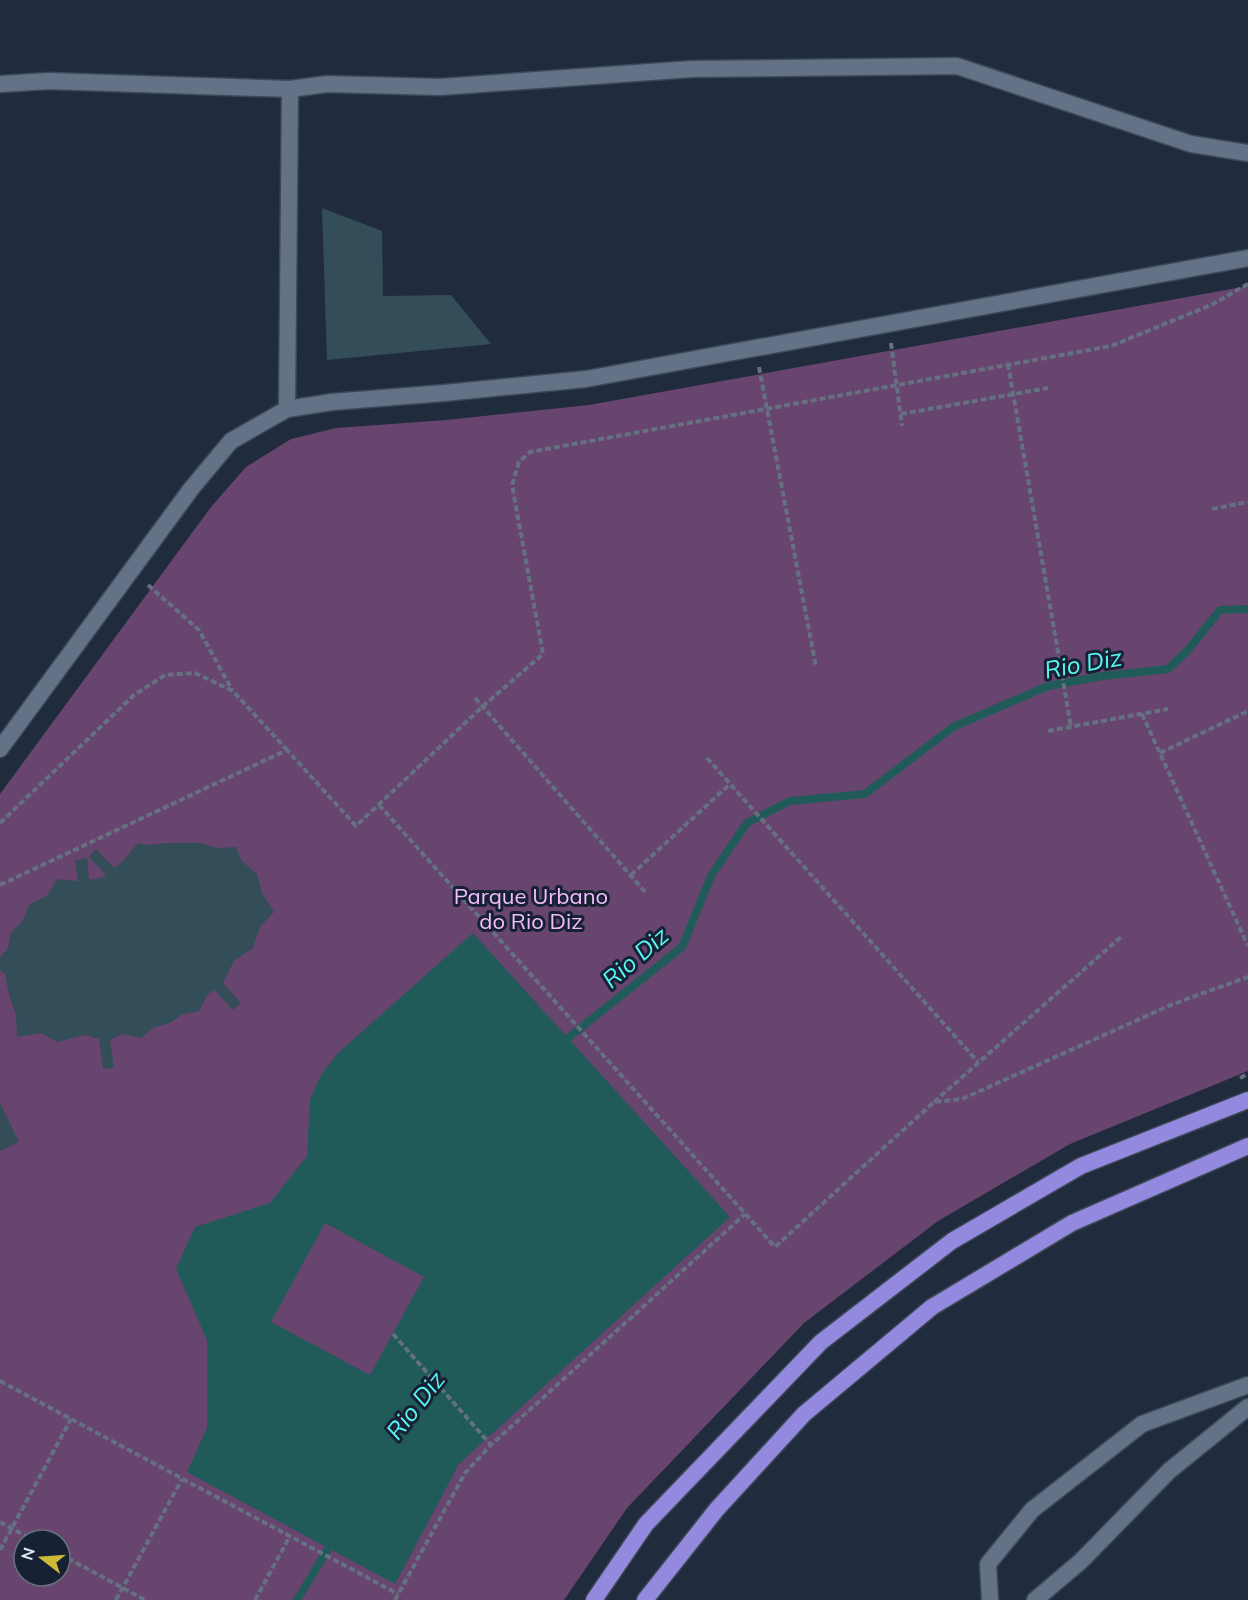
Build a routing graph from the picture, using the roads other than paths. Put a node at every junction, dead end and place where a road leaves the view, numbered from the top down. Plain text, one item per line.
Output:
1 (0, 84) edge
2 (290, 89) junction
3 (1248, 153) edge
4 (1248, 258) edge
5 (286, 409) junction
6 (0, 749) edge
7 (1248, 1100) edge
8 (1248, 1146) edge
9 (1248, 1385) edge
10 (1248, 1407) edge
11 (594, 1600) edge
12 (645, 1600) edge
13 (990, 1600) edge
14 (1035, 1600) edge

1 - 2 street
2 - 3 street
2 - 5 street
4 - 5 street
5 - 6 street
7 - 11 highway
8 - 12 highway
9 - 13 street
10 - 14 street

